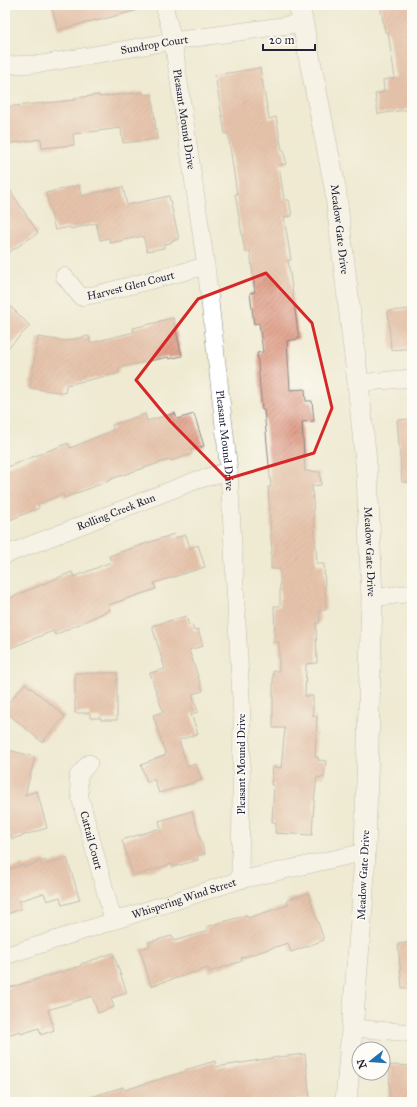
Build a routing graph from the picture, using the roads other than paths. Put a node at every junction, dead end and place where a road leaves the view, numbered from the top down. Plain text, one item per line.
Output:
1 (164, 5) edge
2 (301, 14) edge
3 (173, 41) junction
4 (5, 65) edge
5 (206, 266) junction
6 (64, 276) dead end
7 (412, 378) edge
8 (358, 383) junction
9 (228, 471) junction
10 (5, 555) edge
11 (412, 593) edge
12 (372, 598) junction
13 (90, 763) dead end
14 (365, 852) junction
15 (240, 880) junction
16 (113, 920) junction
17 (5, 956) edge
18 (353, 1028) junction
19 (412, 1033) edge
20 (346, 1102) edge

1 - 3 street, Pleasant Mound Drive
2 - 3 street, Sundrop Court
2 - 8 street, Meadow Gate Drive
3 - 4 street, Sundrop Court
3 - 5 street, Pleasant Mound Drive
5 - 6 street, Harvest Glen Court
5 - 9 street, Pleasant Mound Drive
7 - 8 street
8 - 12 street, Meadow Gate Drive
9 - 10 street, Rolling Creek Run
9 - 15 street, Pleasant Mound Drive
11 - 12 street
12 - 14 street, Meadow Gate Drive
13 - 16 street, Cattail Court
14 - 15 street, Whispering Wind Street
14 - 18 street, Meadow Gate Drive
15 - 16 street, Whispering Wind Street
16 - 17 street, Whispering Wind Street
18 - 19 street
18 - 20 street, Meadow Gate Drive

